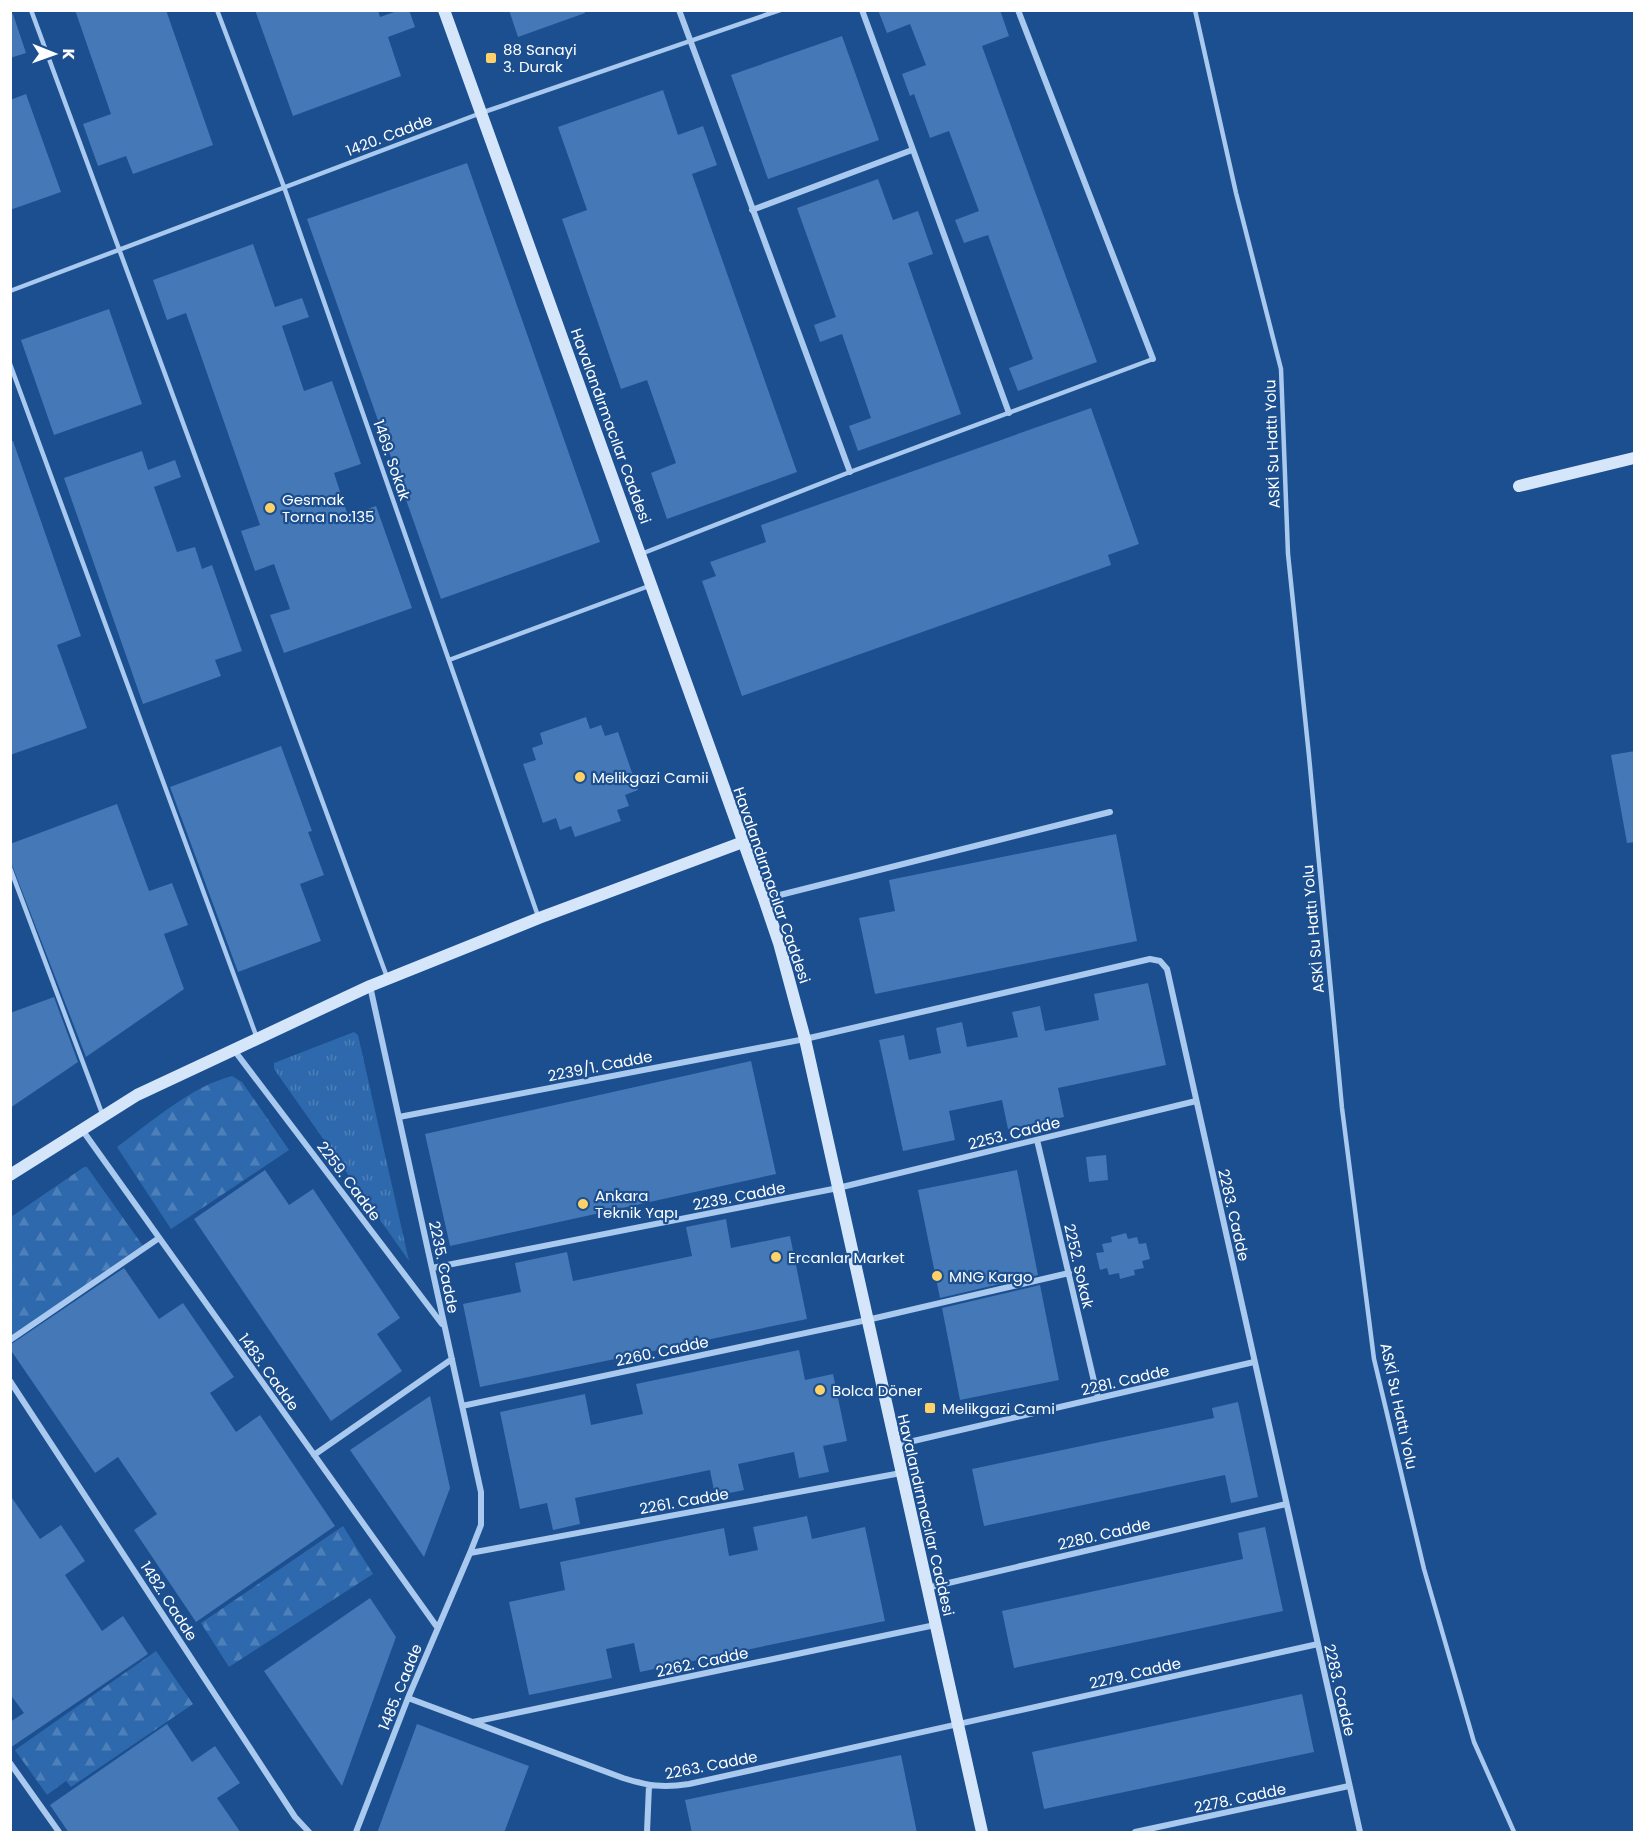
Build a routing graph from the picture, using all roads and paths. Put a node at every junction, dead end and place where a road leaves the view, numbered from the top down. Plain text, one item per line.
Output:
1 (31, 10) edge
2 (217, 10) edge
3 (444, 10) edge
4 (679, 10) edge
5 (780, 10) edge
6 (862, 10) edge
7 (1018, 10) edge
8 (1195, 10) edge
9 (690, 41) junction
10 (481, 113) junction
11 (912, 150) junction
12 (284, 187) junction
13 (752, 210) junction
14 (119, 250) junction
15 (10, 291) edge
16 (1153, 359) joint
17 (10, 364) edge
18 (1009, 413) junction
19 (1635, 458) edge
20 (850, 472) junction
21 (1519, 486) dead end
22 (641, 554) junction
23 (652, 585) junction
24 (449, 660) junction
25 (1110, 812) dead end
26 (743, 842) junction
27 (10, 868) edge
28 (764, 899) junction
29 (539, 918) junction
30 (387, 979) junction
31 (370, 986) junction
32 (258, 1039) junction
33 (805, 1039) junction
34 (234, 1050) junction
35 (1196, 1101) junction
36 (103, 1117) junction
37 (399, 1117) junction
38 (83, 1131) junction
39 (1037, 1140) junction
40 (10, 1175) edge
41 (838, 1188) junction
42 (159, 1238) junction
43 (432, 1268) junction
44 (1069, 1273) junction
45 (867, 1320) junction
46 (445, 1328) junction
47 (10, 1340) edge
48 (452, 1359) junction
49 (1254, 1362) junction
50 (10, 1380) edge
51 (1098, 1398) junction
52 (462, 1406) junction
53 (896, 1445) junction
54 (314, 1455) junction
55 (902, 1473) junction
56 (1286, 1504) junction
57 (471, 1553) junction
58 (927, 1588) junction
59 (935, 1625) junction
60 (437, 1627) junction
61 (1318, 1644) junction
62 (408, 1698) junction
63 (473, 1722) junction
64 (958, 1725) junction
65 (10, 1763) edge
66 (649, 1786) junction
67 (1349, 1786) junction
68 (59, 1833) edge
69 (309, 1833) edge
70 (356, 1833) edge
71 (647, 1833) edge
72 (982, 1833) edge
73 (1135, 1833) edge
74 (1359, 1833) edge
75 (1514, 1833) edge

1 - 14 lane
2 - 12 lane, 1469. Sokak
3 - 10 street, Havalandırmacılar Caddesi
4 - 9 street
5 - 9 lane, 1420. Cadde
6 - 11 street
7 - 16 street
8 - 75 lane, ASKİ Su Hattı Yolu
9 - 10 lane, 1420. Cadde
9 - 13 street
10 - 12 lane, 1420. Cadde
10 - 22 street, Havalandırmacılar Caddesi
11 - 13 street
11 - 18 street
12 - 14 lane, 1420. Cadde
12 - 24 lane, 1469. Sokak
13 - 20 street
14 - 15 lane, 1420. Cadde
14 - 30 lane
16 - 18 lane
17 - 32 lane
18 - 20 lane
19 - 21 street
20 - 22 lane
22 - 23 street, Havalandırmacılar Caddesi
23 - 24 lane
23 - 26 street, Havalandırmacılar Caddesi
24 - 29 lane, 1469. Sokak
25 - 28 street
26 - 28 street, Havalandırmacılar Caddesi
26 - 29 street
27 - 36 lane
28 - 33 street, Havalandırmacılar Caddesi
29 - 30 street
30 - 31 street
31 - 32 street
31 - 37 street, 2235. Cadde
32 - 34 street
33 - 35 street, 2283. Cadde
33 - 37 street, 2239/1. Cadde
33 - 41 street, Havalandırmacılar Caddesi
34 - 36 street
34 - 46 street, 2259. Cadde
35 - 39 street, 2253. Cadde
35 - 49 street, 2283. Cadde
36 - 38 street
37 - 43 street, 2235. Cadde
38 - 40 street
38 - 42 street, 1483. Cadde
39 - 41 street, 2253. Cadde
39 - 44 street, 2252. Sokak
41 - 43 street, 2239. Cadde
41 - 45 street, Havalandırmacılar Caddesi
42 - 47 street
42 - 54 street, 1483. Cadde
43 - 46 street, 2235. Cadde
44 - 45 street, 2260. Cadde
44 - 51 street, 2252. Sokak
45 - 52 street, 2260. Cadde
45 - 53 street, Havalandırmacılar Caddesi
46 - 48 street, 2235. Cadde
48 - 52 street, 2235. Cadde
48 - 54 street
49 - 51 street, 2281. Cadde
49 - 56 street, 2283. Cadde
50 - 69 street, 1482. Cadde
51 - 53 street, 2281. Cadde
52 - 57 street, 2235. Cadde
53 - 55 street, Havalandırmacılar Caddesi
54 - 60 street, 1483. Cadde
55 - 57 street, 2261. Cadde
55 - 58 street, Havalandırmacılar Caddesi
56 - 58 street, 2280. Cadde
56 - 61 street, 2283. Cadde
57 - 60 street, 1485. Cadde
58 - 59 street, Havalandırmacılar Caddesi
59 - 63 street, 2262. Cadde
59 - 64 street, Havalandırmacılar Caddesi
60 - 62 street, 1485. Cadde
61 - 64 street, 2279. Cadde
61 - 67 street, 2283. Cadde
62 - 63 street, 2263. Cadde
62 - 70 street, 1485. Cadde
63 - 66 street, 2263. Cadde
64 - 66 street, 2263. Cadde
64 - 72 street, Havalandırmacılar Caddesi
65 - 68 street
66 - 71 street
67 - 73 street, 2278. Cadde
67 - 74 street, 2283. Cadde

